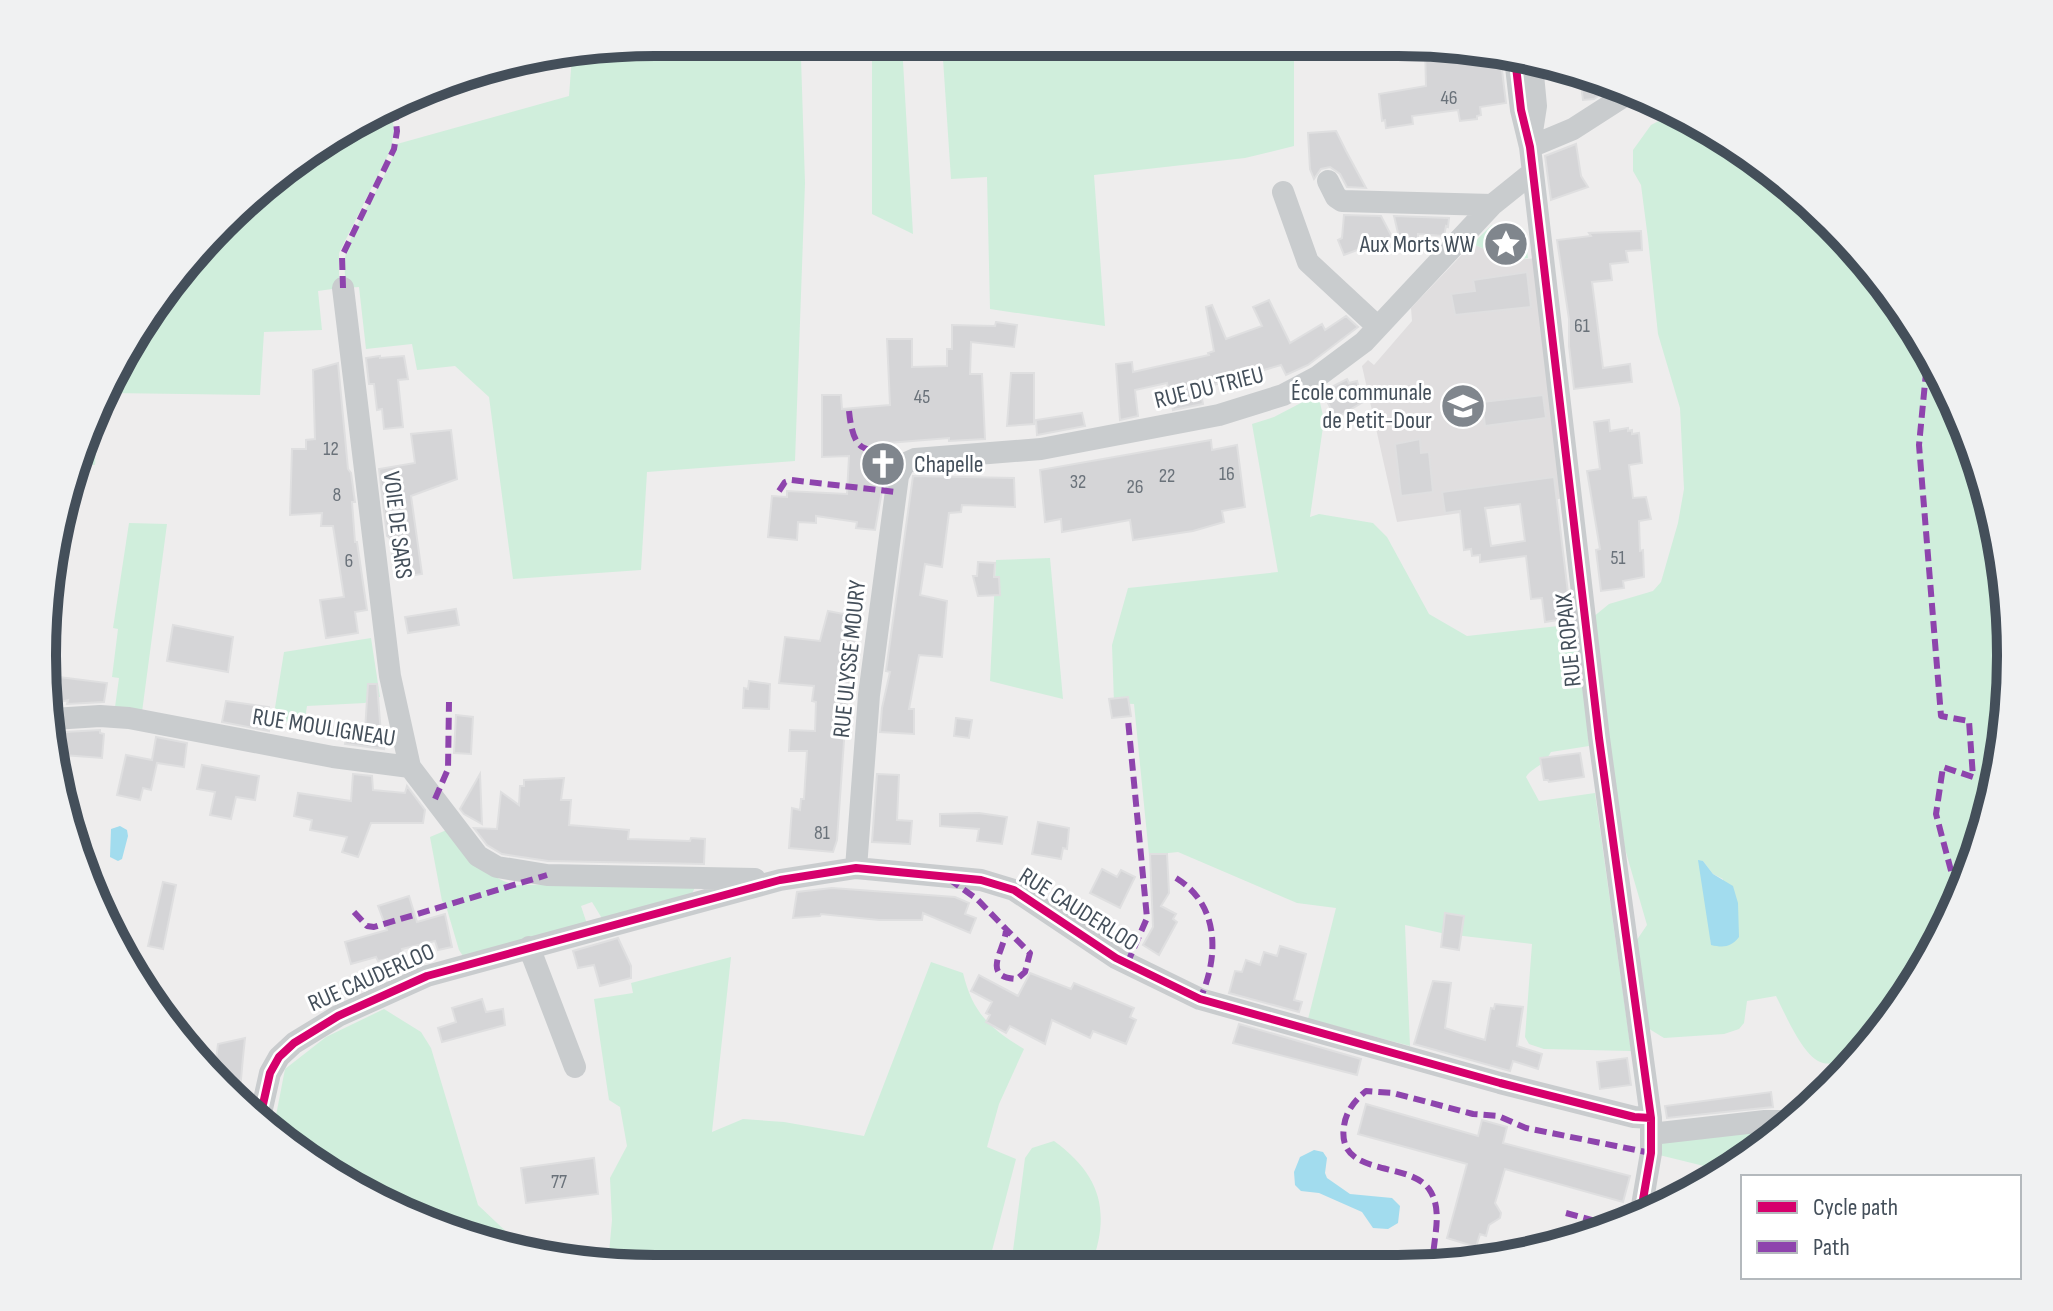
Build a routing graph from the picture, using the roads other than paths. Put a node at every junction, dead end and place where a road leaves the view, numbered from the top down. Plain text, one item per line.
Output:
1 (1516, 68) edge
2 (1533, 72) edge
3 (1619, 99) edge
4 (1530, 147) junction
5 (1533, 172) junction
6 (1328, 181) dead end
7 (1283, 192) dead end
8 (1492, 205) junction
9 (343, 288) dead end
10 (1378, 327) junction
11 (909, 461) joint
12 (59, 719) edge
13 (410, 767) junction
14 (856, 868) junction
15 (780, 880) junction
16 (529, 947) junction
17 (575, 1067) dead end
18 (262, 1108) edge
19 (1775, 1120) edge
20 (1651, 1126) junction
21 (1643, 1202) edge

1 - 4 street, RUE ROPAIX
2 - 4 street
3 - 4 street
4 - 5 street, RUE ROPAIX
5 - 8 street, RUE DU TRIEU
5 - 20 street, RUE ROPAIX
6 - 8 street
7 - 10 street
8 - 10 street, RUE DU TRIEU
9 - 13 street, VOIE DE SARS
10 - 11 street, RUE DU TRIEU
11 - 14 street, RUE ULYSSE MOURY
12 - 13 street, RUE MOULIGNEAU
13 - 15 street, RUE MOULIGNEAU
14 - 15 street, RUE CAUDERLOO
14 - 20 street, RUE CAUDERLOO
15 - 16 street, RUE CAUDERLOO
16 - 17 street
16 - 18 street, RUE CAUDERLOO
19 - 20 street, RUE CAUDERLOO
20 - 21 street

